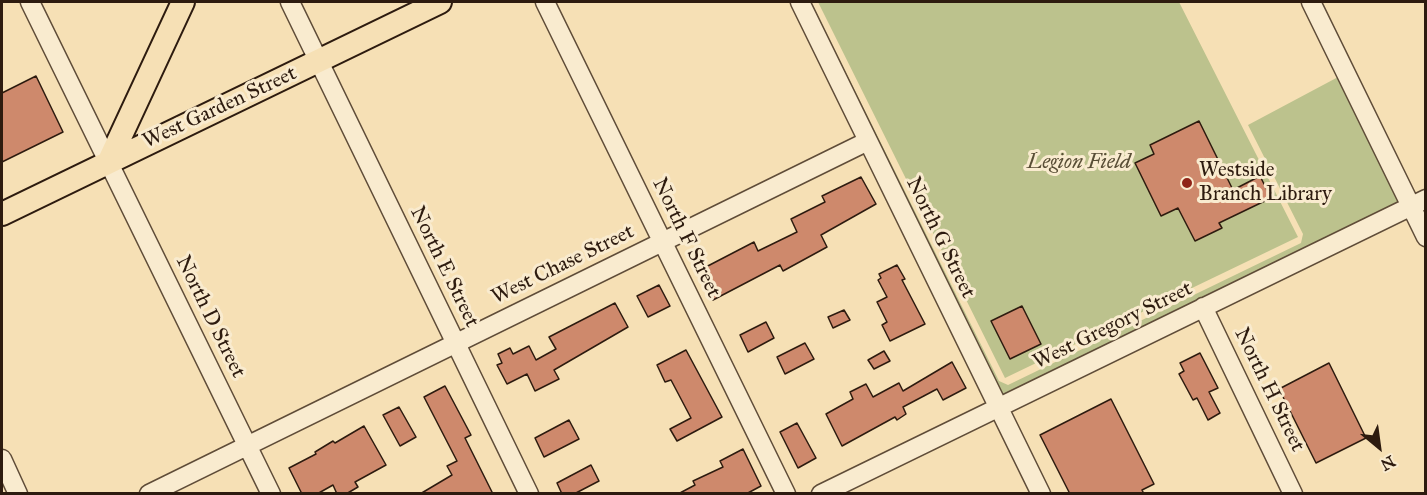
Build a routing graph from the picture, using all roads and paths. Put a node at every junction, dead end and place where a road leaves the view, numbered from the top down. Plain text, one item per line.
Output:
1 (30, 2) edge
2 (183, 2) edge
3 (290, 2) edge
4 (440, 2) edge
5 (545, 2) edge
6 (800, 2) edge
7 (1311, 2) edge
8 (318, 61) junction
9 (868, 141) junction
10 (109, 161) junction
11 (1418, 202) edge
12 (2, 214) edge
13 (1425, 237) edge
14 (663, 242) junction
15 (1203, 307) junction
16 (456, 343) junction
17 (998, 407) junction
18 (248, 446) junction
19 (2, 459) edge
20 (18, 494) edge
21 (149, 494) edge
22 (271, 494) edge
23 (529, 494) edge
24 (786, 494) edge
25 (821, 494) edge
26 (1041, 494) edge
27 (1293, 494) edge

1 - 10 street, North D Street
2 - 10 main road
3 - 8 street, North E Street
4 - 8 main road, West Garden Street
5 - 14 street, North F Street
6 - 9 street, North G Street
7 - 11 street
8 - 10 main road, West Garden Street
8 - 16 street, North E Street
9 - 14 street, West Chase Street
9 - 17 street, North G Street
10 - 12 main road, West Garden Street
10 - 18 street, North D Street
11 - 13 street
11 - 15 street, West Gregory Street
14 - 16 street, West Chase Street
14 - 24 street, North F Street
15 - 17 street, West Gregory Street
15 - 27 street, North H Street
16 - 18 street, West Chase Street
16 - 23 street, North E Street
17 - 25 street, West Gregory Street
17 - 26 street, North G Street
18 - 21 street, West Chase Street
18 - 22 street, North D Street
19 - 20 street

